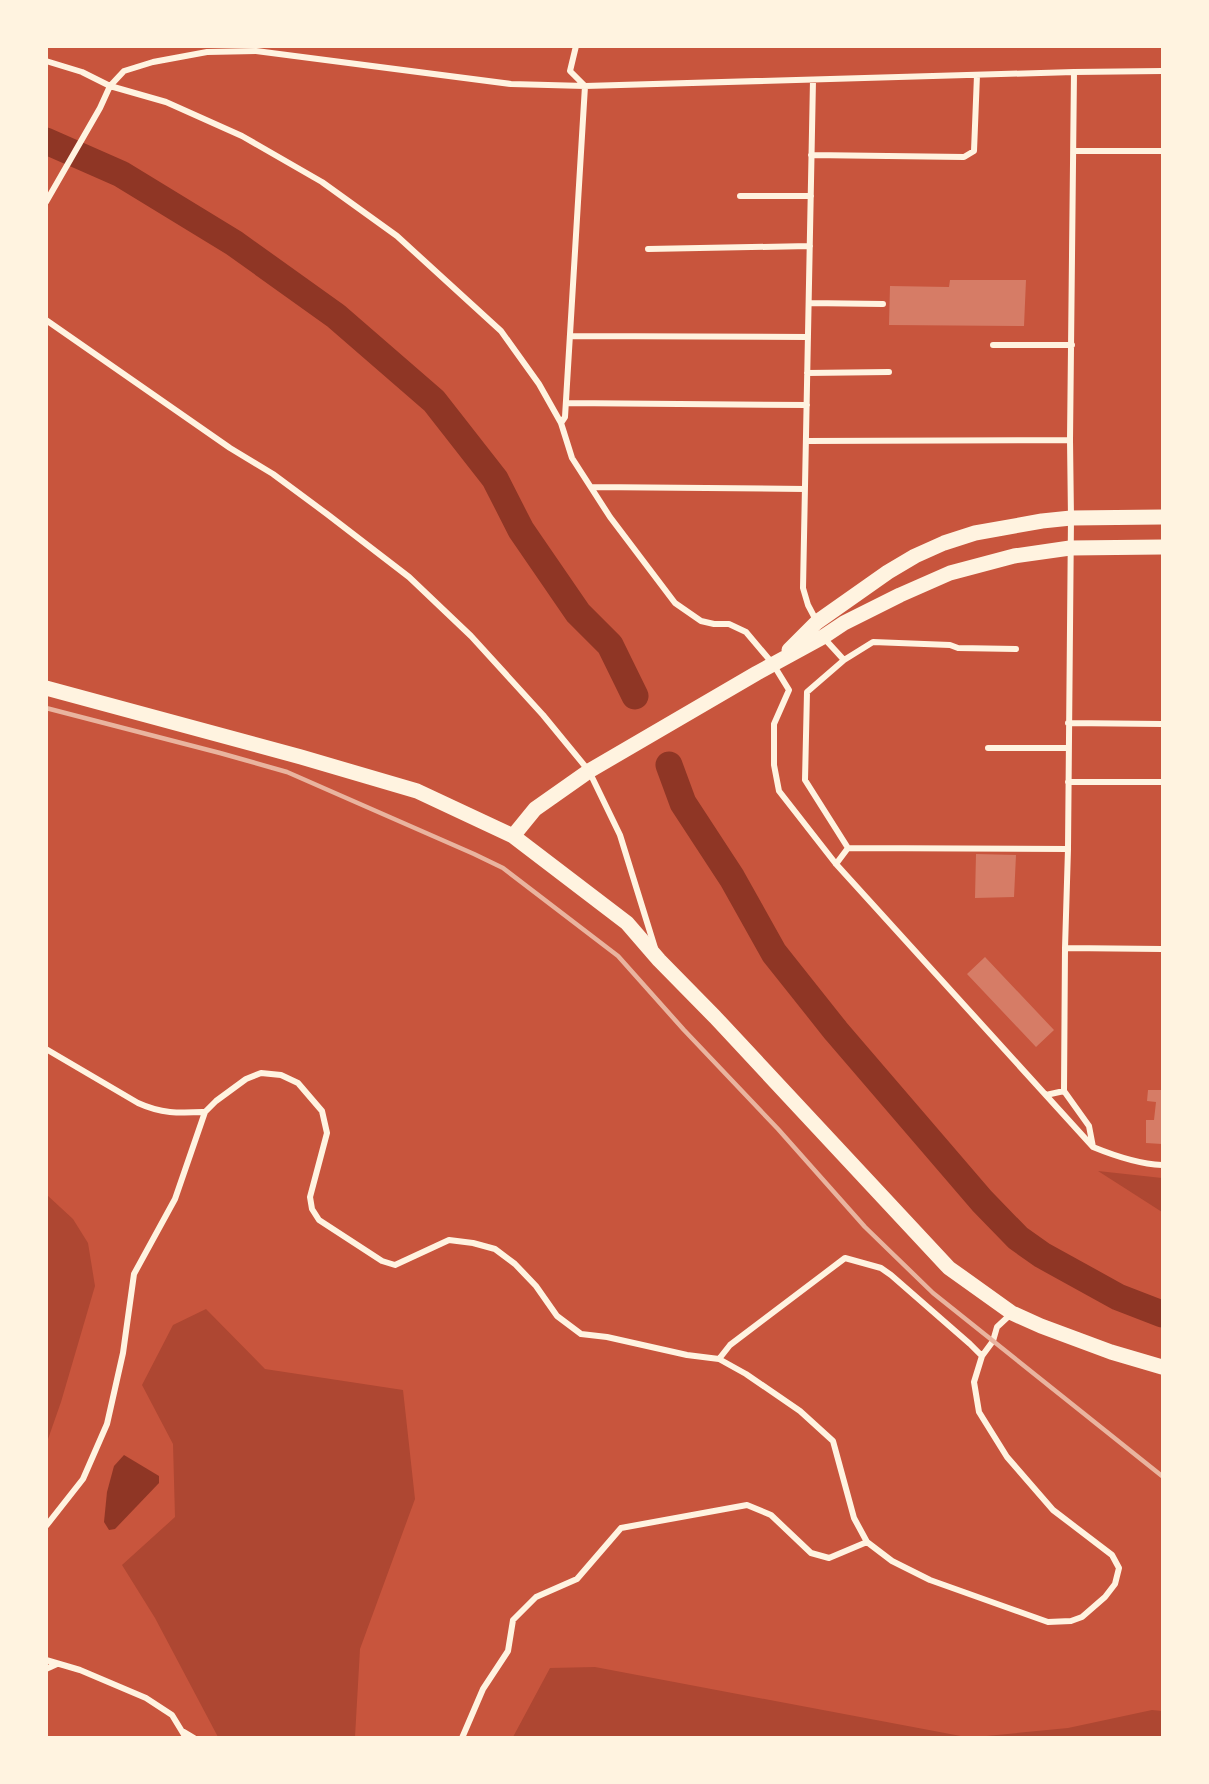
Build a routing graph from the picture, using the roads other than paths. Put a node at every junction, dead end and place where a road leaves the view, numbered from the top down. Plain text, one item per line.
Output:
1 (576, 46) edge
2 (46, 61) edge
3 (1162, 71) edge
4 (1074, 72) junction
5 (976, 75) junction
6 (813, 80) junction
7 (110, 86) junction
8 (585, 86) junction
9 (1074, 151) junction
10 (1162, 151) edge
11 (811, 156) junction
12 (740, 196) dead end
13 (811, 196) junction
14 (46, 202) edge
15 (810, 246) junction
16 (648, 249) dead end
17 (808, 303) junction
18 (883, 304) dead end
19 (46, 320) edge
20 (570, 336) junction
21 (808, 337) junction
22 (993, 345) dead end
23 (1071, 345) junction
24 (889, 372) dead end
25 (807, 373) junction
26 (566, 403) junction
27 (807, 405) junction
28 (561, 423) junction
29 (1070, 440) junction
30 (806, 441) junction
31 (591, 487) junction
32 (805, 489) junction
33 (1162, 517) edge
34 (1071, 518) junction
35 (1162, 547) edge
36 (1070, 548) junction
37 (817, 622) junction
38 (823, 637) junction
39 (1016, 649) dead end
40 (844, 660) junction
41 (773, 664) junction
42 (46, 688) edge
43 (1068, 723) junction
44 (1162, 724) edge
45 (988, 748) dead end
46 (1068, 748) junction
47 (590, 771) junction
48 (1068, 782) junction
49 (1162, 782) edge
50 (513, 837) junction
51 (848, 848) junction
52 (1068, 849) junction
53 (836, 864) junction
54 (1065, 948) junction
55 (1162, 949) edge
56 (659, 960) junction
57 (46, 1049) edge
58 (1064, 1091) junction
59 (1046, 1095) junction
60 (205, 1112) junction
61 (1093, 1147) junction
62 (1162, 1165) edge
63 (1012, 1312) junction
64 (982, 1356) junction
65 (719, 1359) junction
66 (1162, 1367) edge
67 (46, 1526) edge
68 (867, 1542) junction
69 (46, 1660) edge
70 (57, 1664) junction
71 (46, 1669) edge
72 (185, 1735) edge
73 (194, 1737) edge
74 (462, 1737) edge

1 - 8 street
2 - 7 street
3 - 4 street
4 - 5 street
4 - 9 street
5 - 6 street
5 - 11 street
6 - 8 street
6 - 11 street
7 - 8 street
7 - 14 street
7 - 28 street
8 - 20 street
9 - 10 street
9 - 23 street
11 - 13 street
12 - 13 street
13 - 15 street
15 - 16 street
15 - 17 street
17 - 18 street
17 - 21 street
19 - 47 street
20 - 21 street
20 - 26 street
21 - 25 street
22 - 23 street
23 - 29 street
24 - 25 street
25 - 27 street
26 - 27 street
26 - 28 street
27 - 30 street
28 - 31 street
29 - 30 street
29 - 34 street
30 - 32 street
31 - 32 street
31 - 41 street
32 - 37 street
33 - 34 highway
34 - 36 street
34 - 37 highway
35 - 36 highway
36 - 38 highway
36 - 43 street
37 - 38 street
37 - 41 highway
38 - 40 street
38 - 41 highway
39 - 40 street
40 - 51 street
41 - 47 highway
41 - 53 street
42 - 50 highway
43 - 44 street
43 - 46 street
45 - 46 street
46 - 48 street
47 - 50 highway
47 - 56 street
48 - 49 street
48 - 52 street
50 - 56 highway
51 - 52 street
51 - 53 street
52 - 54 street
53 - 59 street
54 - 55 street
54 - 58 street
56 - 63 highway
57 - 60 street
58 - 59 street
58 - 61 street
59 - 61 street
60 - 65 street
60 - 67 street
61 - 62 street
63 - 64 street
63 - 66 highway
64 - 65 street
64 - 68 street
65 - 68 street
68 - 74 street
69 - 70 street
70 - 71 street
70 - 72 street
72 - 73 street

